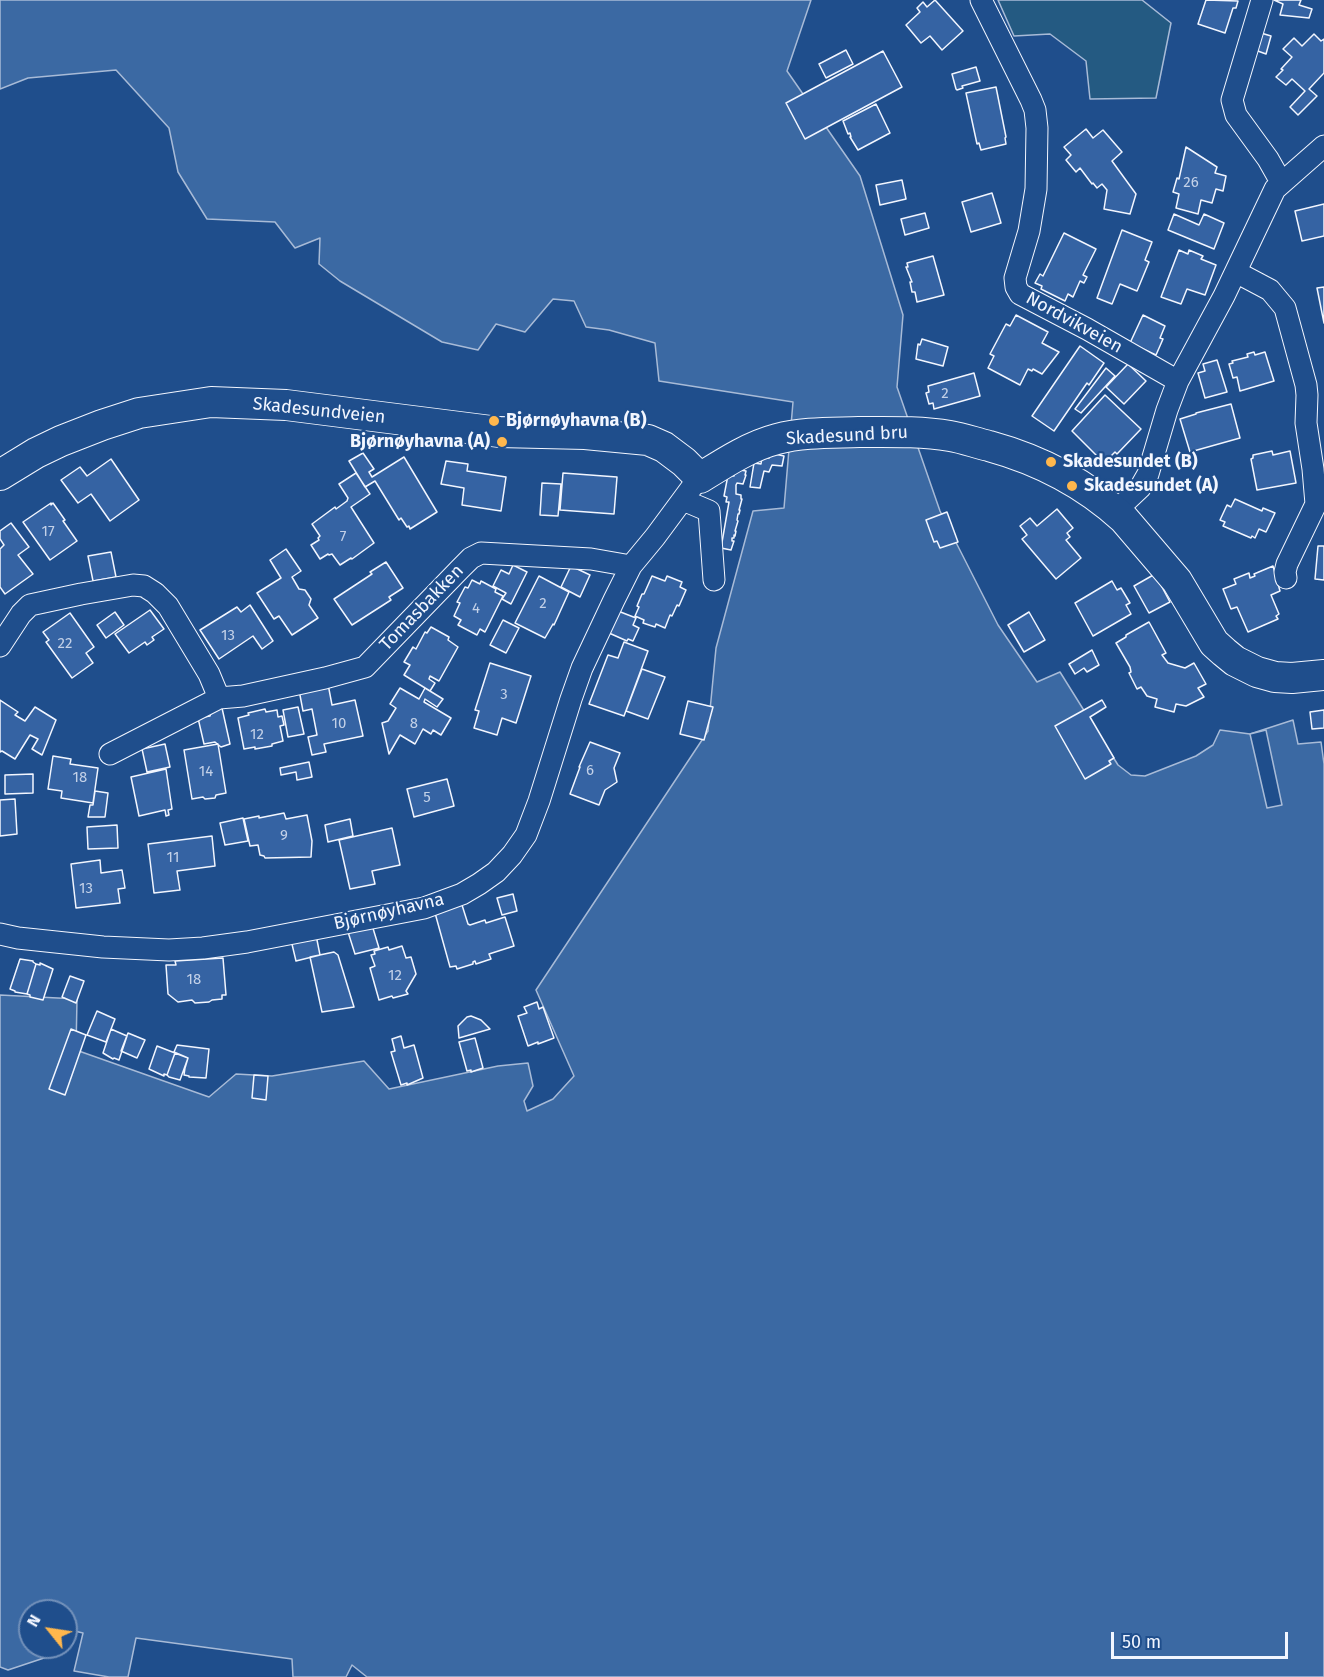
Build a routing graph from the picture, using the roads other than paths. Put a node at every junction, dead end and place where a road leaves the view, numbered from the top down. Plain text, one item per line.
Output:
1 (981, 0) edge
2 (1262, 0) edge
3 (1324, 146) edge
4 (1281, 182) junction
5 (1236, 272) junction
6 (1178, 381) junction
7 (0, 475) edge
8 (697, 483) junction
9 (1114, 510) junction
10 (631, 566) junction
11 (1286, 578) dead end
12 (714, 580) dead end
13 (0, 646) edge
14 (1324, 675) edge
15 (219, 698) junction
16 (110, 754) dead end
17 (0, 934) edge

1 - 6 street, Nordvikveien
2 - 4 street
3 - 4 street
4 - 5 street
5 - 6 street
5 - 11 street
6 - 9 street
7 - 8 street, Skadesundveien
8 - 9 street, Skadesund bru
8 - 10 street, Bjørnøyhavna
8 - 12 street
9 - 14 street, Skadesund bru
10 - 15 street, Tomasbakken
10 - 17 street, Bjørnøyhavna
13 - 15 street
15 - 16 street, Tomasbakken

